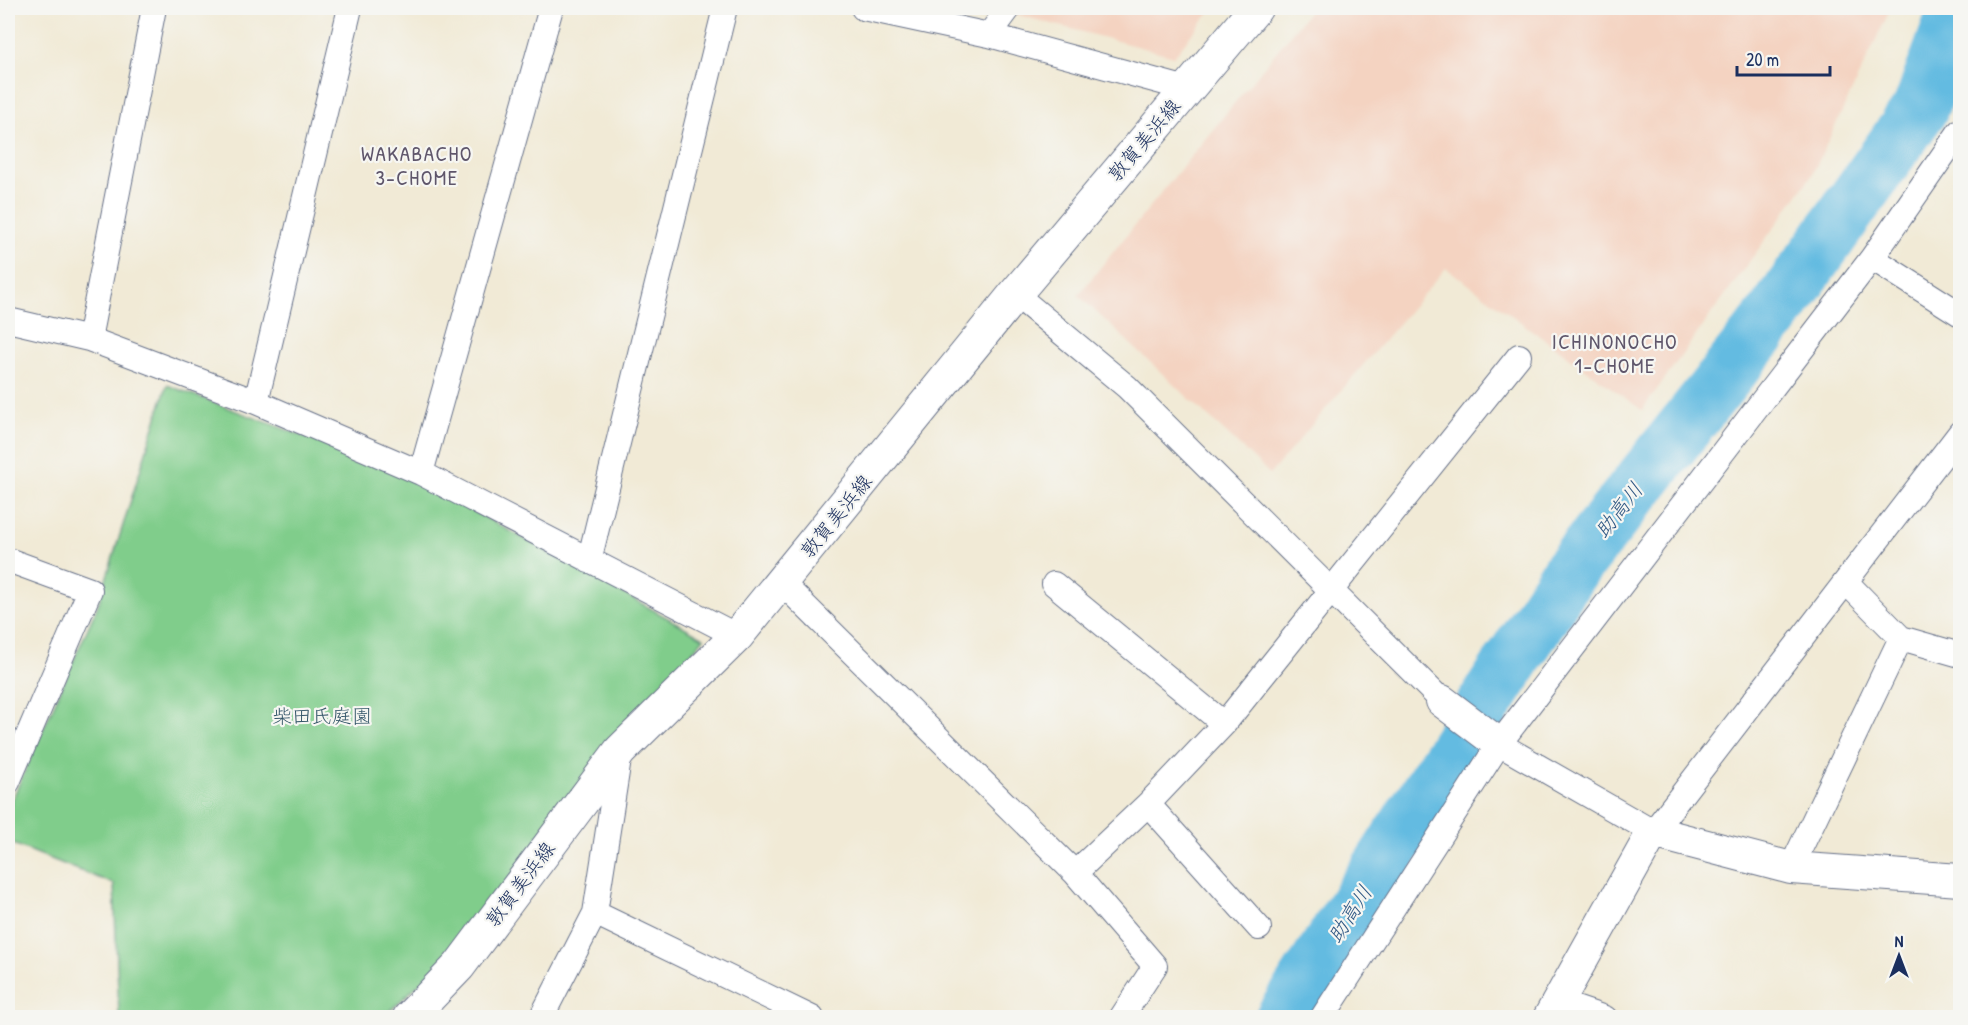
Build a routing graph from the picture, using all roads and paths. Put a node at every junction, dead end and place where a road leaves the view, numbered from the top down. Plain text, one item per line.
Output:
1 (154, 8) edge
2 (350, 8) edge
3 (551, 8) edge
4 (725, 8) edge
5 (863, 8) edge
6 (1009, 8) edge
7 (1256, 8) edge
8 (989, 35) junction
9 (1187, 89) junction
10 (1960, 131) edge
11 (1872, 258) junction
12 (1015, 294) junction
13 (1960, 314) edge
14 (8, 320) edge
15 (88, 339) junction
16 (1520, 356) dead end
17 (256, 402) junction
18 (1960, 433) edge
19 (421, 473) junction
20 (8, 560) edge
21 (589, 561) junction
22 (1846, 582) junction
23 (782, 583) junction
24 (1053, 584) dead end
25 (1331, 592) junction
26 (737, 636) junction
27 (1900, 638) junction
28 (1960, 655) edge
29 (1442, 701) joint
30 (1224, 724) junction
31 (1499, 744) junction
32 (620, 751) junction
33 (8, 782) edge
34 (1148, 804) junction
35 (1653, 832) junction
36 (1791, 868) junction
37 (1075, 873) junction
38 (1960, 880) edge
39 (595, 913) junction
40 (1259, 928) dead end
41 (1554, 1010) edge
42 (409, 1017) edge
43 (541, 1017) edge
44 (812, 1017) edge
45 (1121, 1017) edge
46 (1322, 1017) edge
47 (1605, 1017) edge

1 - 15 street
2 - 17 street
3 - 19 street
4 - 21 street
5 - 8 street
6 - 8 street
7 - 9 main road, 敦賀美浜線
8 - 9 street
9 - 12 main road, 敦賀美浜線
10 - 11 street
11 - 13 street
11 - 31 street
12 - 23 main road, 敦賀美浜線
12 - 25 street
14 - 15 street
15 - 17 street
16 - 25 street
17 - 19 street
18 - 22 street
19 - 21 street
20 - 33 street
21 - 26 street
22 - 27 street
22 - 35 street
23 - 26 main road, 敦賀美浜線
23 - 37 street
24 - 30 street
25 - 29 street
25 - 30 street
26 - 32 main road, 敦賀美浜線
27 - 28 street
27 - 36 street
29 - 31 street
30 - 34 street
31 - 35 street
31 - 46 street
32 - 39 street
32 - 42 main road, 敦賀美浜線
34 - 37 street
34 - 40 street
35 - 36 street
35 - 41 street
36 - 38 street
37 - 45 street
39 - 43 street
39 - 44 street
41 - 47 street

